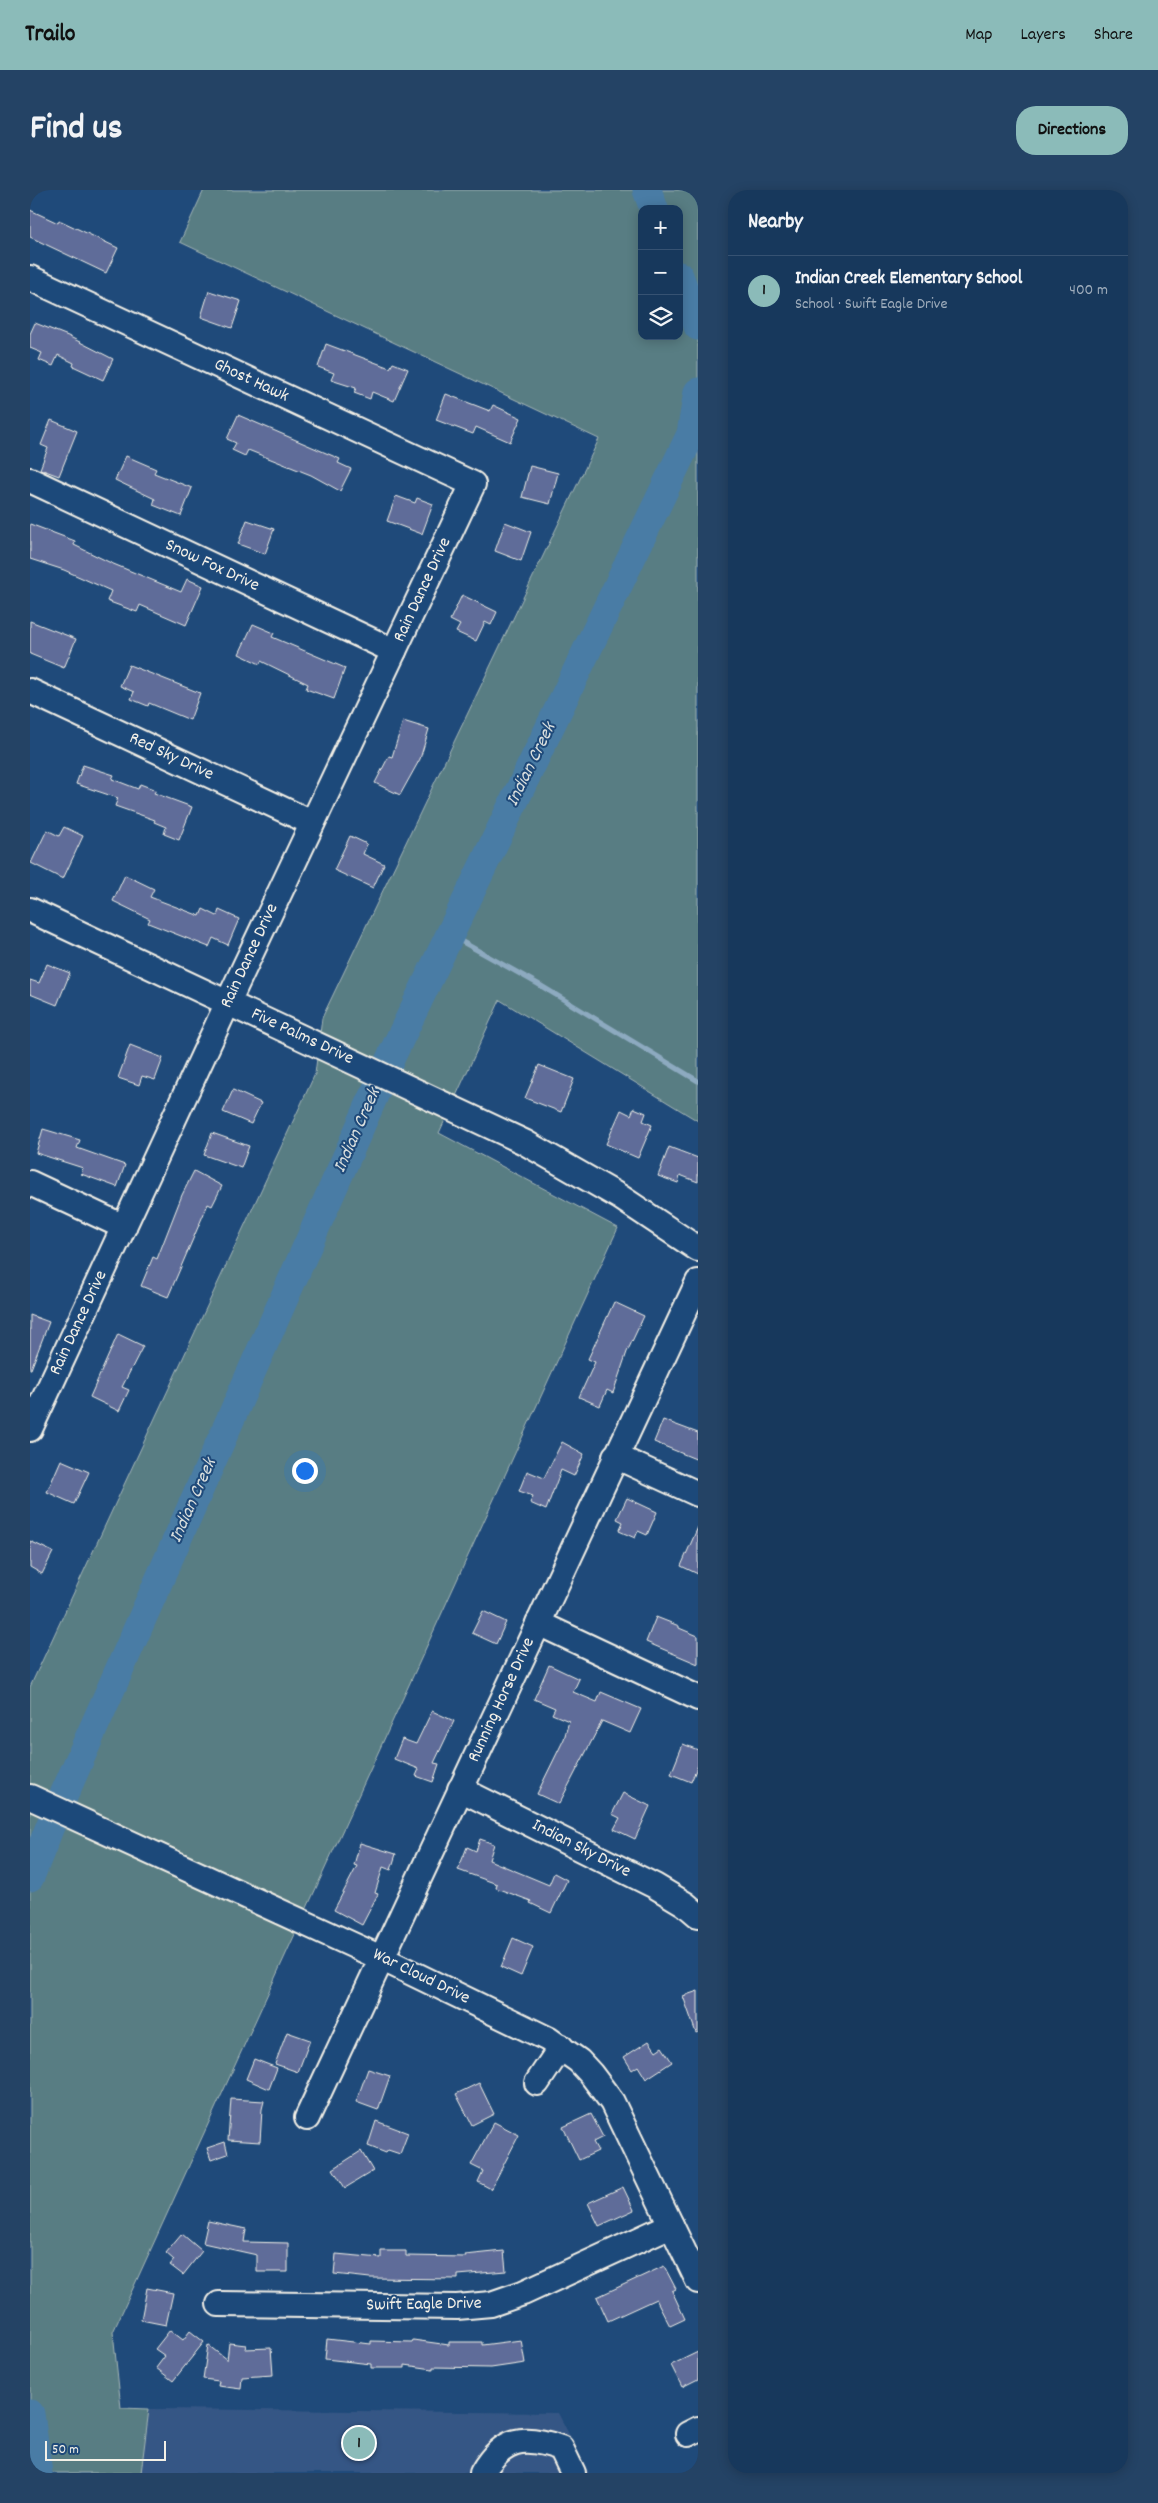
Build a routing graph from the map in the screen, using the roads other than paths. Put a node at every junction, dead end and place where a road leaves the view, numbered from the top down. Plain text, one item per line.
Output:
1 (30, 278) edge
2 (30, 480) edge
3 (473, 484) joint
4 (394, 651) junction
5 (30, 691) edge
6 (312, 823) junction
7 (30, 910) edge
8 (228, 1003) junction
9 (30, 1184) edge
10 (124, 1227) junction
11 (698, 1249) edge
12 (698, 1282) edge
13 (38, 1391) edge
14 (30, 1429) edge
15 (615, 1456) junction
16 (698, 1494) edge
17 (538, 1623) junction
18 (698, 1698) edge
19 (460, 1789) junction
20 (30, 1797) edge
21 (698, 1915) edge
22 (381, 1958) junction
23 (562, 2048) junction
24 (537, 2083) dead end
25 (307, 2118) dead end
26 (671, 2225) junction
27 (698, 2281) edge
28 (219, 2304) dead end
29 (482, 2473) edge
30 (573, 2473) edge

1 - 3 street, Ghost Hawk
2 - 4 street, Snow Fox Drive
3 - 4 street, Rain Dance Drive
4 - 6 street, Rain Dance Drive
5 - 6 street, Red Sky Drive
6 - 8 street, Rain Dance Drive
7 - 8 street, Five Palms Drive
8 - 10 street, Rain Dance Drive
8 - 11 street, Five Palms Drive
9 - 10 street
10 - 13 street, Rain Dance Drive
12 - 15 street, Running Horse Drive
13 - 14 street, Rain Dance Drive
15 - 16 street
15 - 17 street, Running Horse Drive
17 - 18 street
17 - 19 street, Running Horse Drive
19 - 21 street, Indian Sky Drive
19 - 22 street, Running Horse Drive
20 - 22 street, War Cloud Drive
22 - 23 street, War Cloud Drive
22 - 25 street, Running Horse Drive
23 - 24 street
23 - 26 street, War Cloud Drive
26 - 27 street, War Cloud Drive
26 - 28 street, Swift Eagle Drive
29 - 30 street

